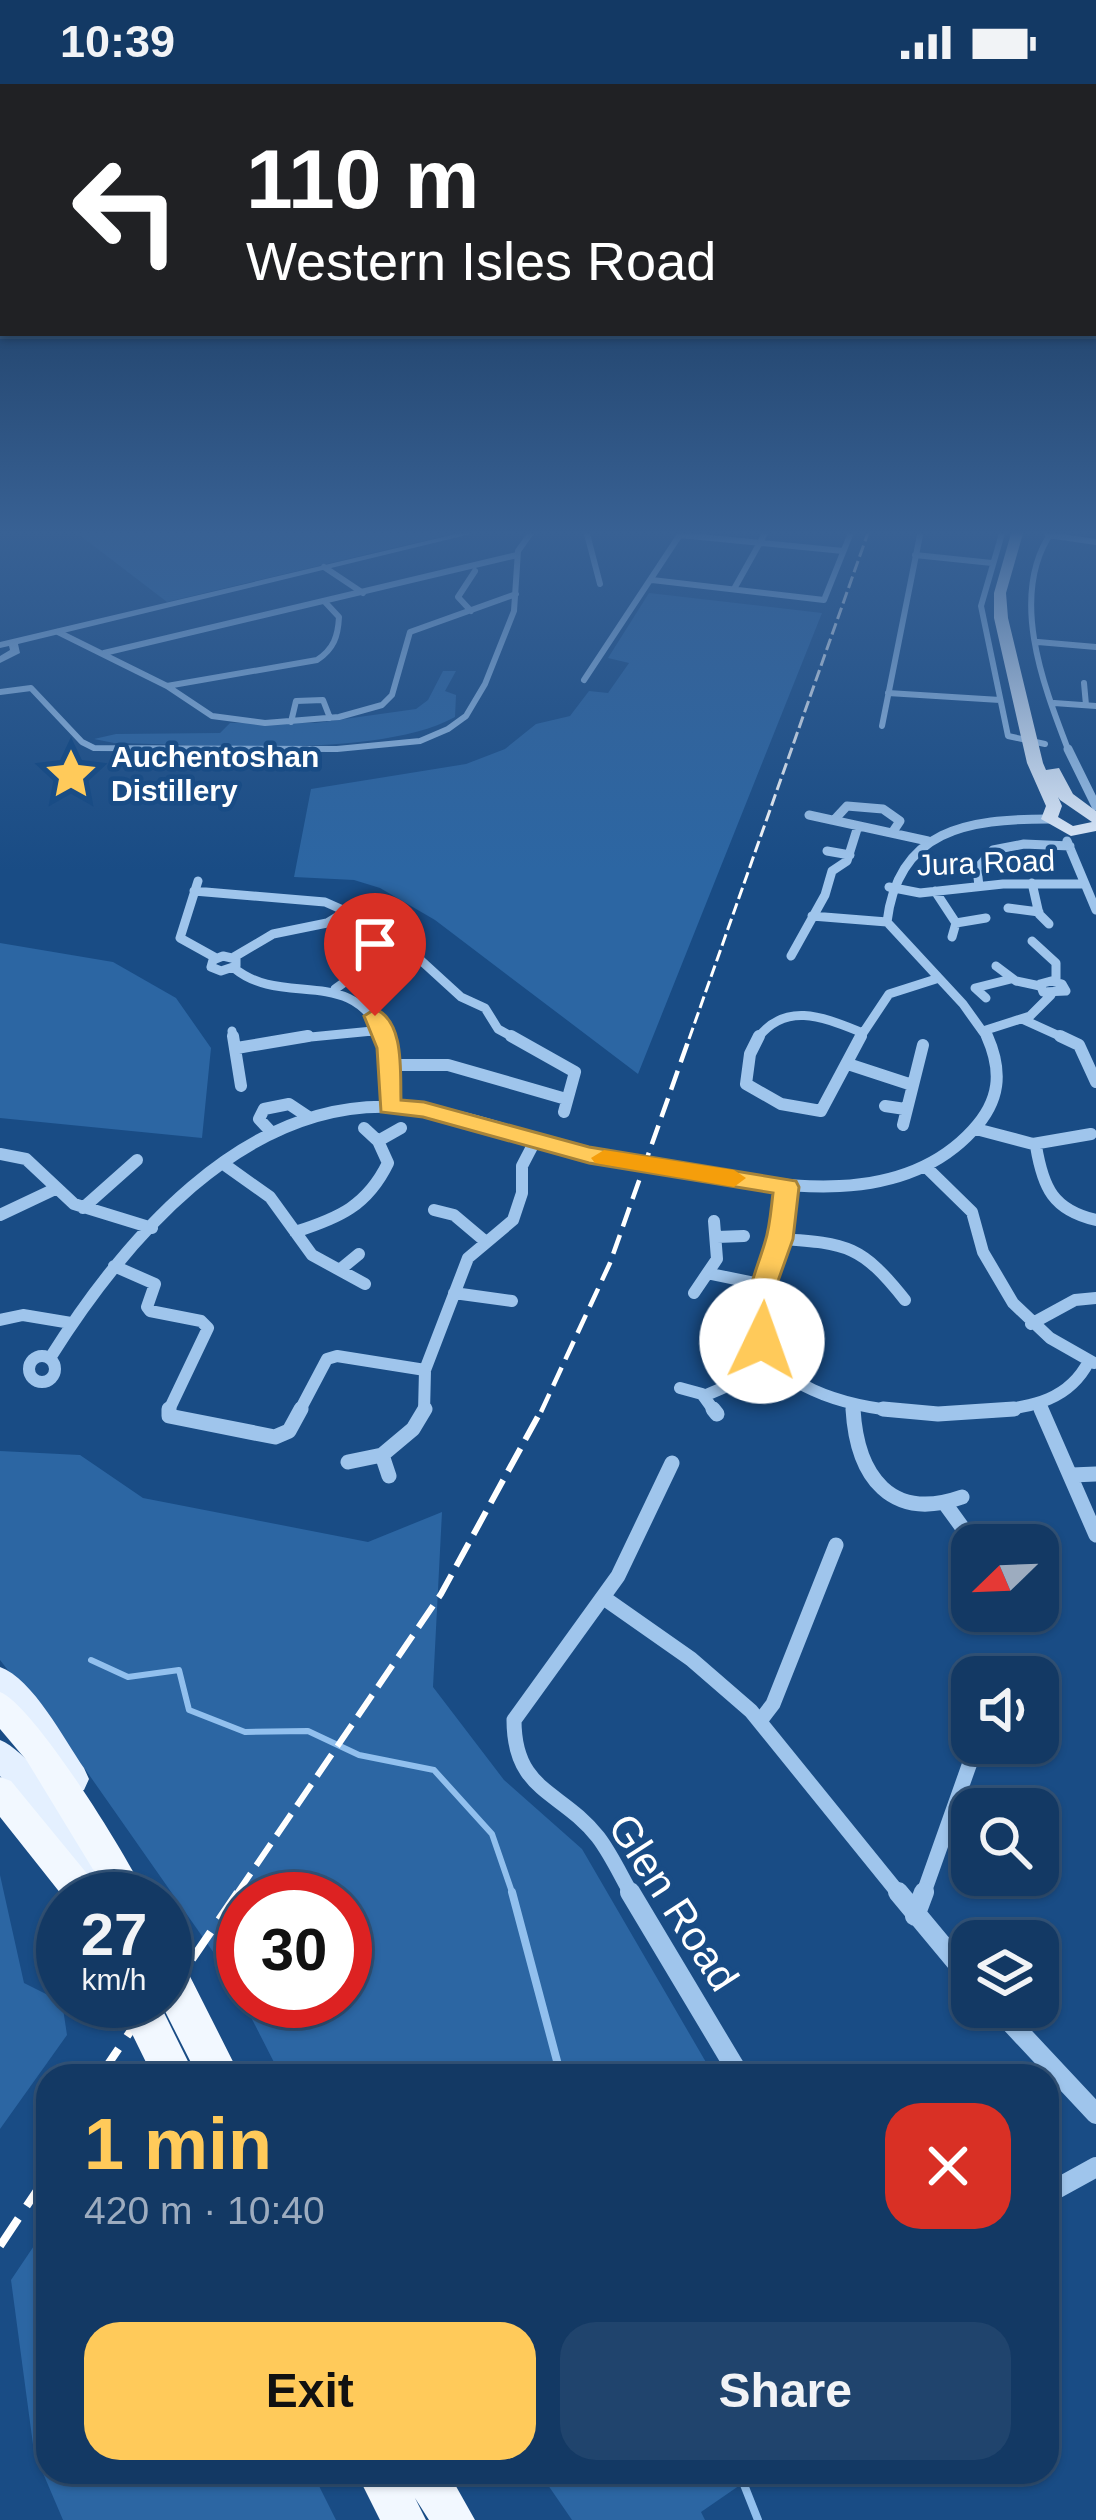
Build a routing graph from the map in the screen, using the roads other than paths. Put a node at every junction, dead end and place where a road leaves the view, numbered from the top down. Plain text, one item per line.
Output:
1 (7, 644) edge
2 (82, 644) edge
3 (147, 644) edge
4 (333, 644) edge
5 (403, 644) edge
6 (501, 644) edge
7 (609, 644) edge
8 (897, 644) edge
9 (988, 644) edge
10 (1010, 644) edge
11 (1019, 644) edge
12 (1038, 644) edge
13 (1057, 644) edge
14 (1096, 647) edge
15 (103, 654) junction
16 (0, 660) edge
17 (584, 680) dead end
18 (1084, 682) dead end
19 (167, 686) junction
20 (0, 692) edge
21 (887, 693) junction
22 (1000, 700) junction
23 (1054, 703) junction
24 (1091, 706) edge
25 (330, 718) junction
26 (291, 722) junction
27 (882, 727) dead end
28 (1038, 743) junction
29 (1050, 814) junction
30 (809, 815) dead end
31 (834, 820) junction
32 (1093, 822) edge
33 (858, 826) junction
34 (892, 833) junction
35 (1068, 839) junction
36 (928, 841) junction
37 (827, 851) dead end
38 (850, 855) junction
39 (1032, 883) junction
40 (1085, 884) junction
41 (980, 886) junction
42 (889, 887) junction
43 (935, 892) junction
44 (1008, 908) dead end
45 (348, 910) junction
46 (1096, 910) edge
47 (1039, 912) junction
48 (812, 916) junction
49 (986, 917) dead end
50 (887, 922) junction
51 (956, 923) junction
52 (1049, 924) dead end
53 (379, 926) dead end
54 (392, 934) dead end
55 (952, 937) dead end
56 (1032, 941) dead end
57 (796, 944) junction
58 (816, 947) dead end
59 (411, 950) junction
60 (791, 956) dead end
61 (234, 963) junction
62 (996, 966) dead end
63 (1011, 979) junction
64 (936, 980) junction
65 (1056, 981) junction
66 (1040, 986) junction
67 (335, 988) junction
68 (1051, 994) junction
69 (986, 998) dead end
70 (1024, 1020) junction
71 (383, 1030) junction
72 (232, 1031) dead end
73 (983, 1031) junction
74 (864, 1033) junction
75 (923, 1045) dead end
76 (1081, 1047) junction
77 (1096, 1047) edge
78 (237, 1048) junction
79 (916, 1064) junction
80 (388, 1065) junction
81 (851, 1065) junction
82 (936, 1066) dead end
83 (1096, 1082) edge
84 (910, 1084) junction
85 (241, 1086) dead end
86 (885, 1106) dead end
87 (389, 1107) junction
88 (905, 1109) junction
89 (310, 1118) junction
90 (903, 1125) dead end
91 (364, 1128) dead end
92 (401, 1128) dead end
93 (976, 1129) junction
94 (1094, 1131) edge
95 (272, 1133) junction
96 (378, 1141) junction
97 (536, 1142) junction
98 (1036, 1146) junction
99 (0, 1154) edge
100 (137, 1160) dead end
101 (225, 1165) junction
102 (925, 1166) junction
103 (787, 1187) junction
104 (55, 1189) junction
105 (83, 1208) junction
106 (434, 1210) dead end
107 (0, 1215) edge
108 (1096, 1220) edge
109 (714, 1221) dead end
110 (152, 1228) junction
111 (295, 1232) junction
112 (744, 1236) dead end
113 (717, 1238) junction
114 (780, 1239) junction
115 (486, 1242) junction
116 (359, 1254) dead end
117 (114, 1266) junction
118 (342, 1268) junction
119 (711, 1274) junction
120 (364, 1284) dead end
121 (764, 1285) junction
122 (454, 1293) junction
123 (694, 1293) dead end
124 (1096, 1298) edge
125 (905, 1300) dead end
126 (512, 1301) dead end
127 (0, 1320) edge
128 (71, 1322) junction
129 (1031, 1324) junction
130 (50, 1358) dead end
131 (1092, 1362) edge
132 (776, 1365) junction
133 (425, 1370) junction
134 (680, 1388) dead end
135 (704, 1396) junction
136 (1039, 1403) junction
137 (853, 1405) junction
138 (717, 1414) dead end
139 (382, 1456) junction
140 (348, 1462) dead end
141 (672, 1463) dead end
142 (1096, 1474) edge
143 (1072, 1475) junction
144 (388, 1476) dead end
145 (962, 1497) dead end
146 (946, 1505) junction
147 (960, 1524) edge
148 (1096, 1534) edge
149 (836, 1545) dead end
150 (604, 1598) junction
151 (0, 1680) edge
152 (0, 1706) edge
153 (760, 1720) junction
154 (0, 1755) edge
155 (969, 1764) edge
156 (0, 1792) edge
157 (65, 1872) edge
158 (78, 1872) edge
159 (113, 1872) edge
160 (120, 1872) edge
161 (915, 1916) junction
162 (951, 1957) edge
163 (192, 2022) edge
164 (150, 2028) edge
165 (1016, 2028) edge
166 (168, 2064) edge
167 (213, 2064) edge
168 (733, 2064) edge
169 (1049, 2064) edge
170 (1059, 2074) edge
171 (1096, 2114) edge
172 (1096, 2167) edge
173 (1059, 2187) edge
174 (383, 2484) edge
175 (431, 2484) edge
176 (404, 2520) edge
177 (453, 2520) edge

1 - 16 street
2 - 15 street
3 - 15 street
4 - 19 street
5 - 25 street
6 - 20 street
7 - 17 street
8 - 21 street
9 - 22 street
10 - 28 main road
11 - 28 main road
12 - 23 street
13 - 14 street
15 - 19 street
18 - 24 street
19 - 26 street
21 - 22 street
21 - 27 street
22 - 28 street
23 - 24 street
23 - 32 street
25 - 26 street
25 - 26 street
28 - 29 main road
28 - 32 main road
29 - 32 main road
29 - 35 main road
29 - 36 street
30 - 31 street
31 - 33 street
31 - 34 street
32 - 35 main road
33 - 34 street
33 - 38 street
34 - 36 street
35 - 40 street
35 - 41 street
36 - 42 street
37 - 38 street
38 - 48 street
39 - 40 street, Jura Road
39 - 41 street, Jura Road
39 - 47 street
40 - 46 street
41 - 43 street, Jura Road
42 - 43 street, Jura Road
42 - 50 street
43 - 51 street
44 - 47 street
45 - 53 street
45 - 61 street
45 - 61 street
47 - 52 street
48 - 50 street
48 - 57 street
49 - 51 street
50 - 64 street
51 - 55 street
54 - 59 street
56 - 65 street
57 - 58 street
57 - 60 street
59 - 67 street
59 - 80 street
61 - 67 street
62 - 63 street
63 - 66 street
63 - 69 street
64 - 73 street
64 - 74 street
65 - 66 street
65 - 68 street
66 - 68 street
67 - 71 street
68 - 70 street
70 - 73 street
70 - 76 street
71 - 78 street
71 - 80 street
72 - 78 street
73 - 93 street
74 - 81 street
74 - 81 street
75 - 79 street
76 - 77 street
76 - 83 street
78 - 85 street
79 - 82 street
79 - 84 street
80 - 87 street
81 - 84 street
84 - 88 street
86 - 88 street
87 - 89 street
87 - 97 street
88 - 90 street
89 - 95 street
89 - 95 street
91 - 96 street
92 - 96 street
93 - 98 street
93 - 102 street
94 - 98 street
95 - 101 street
96 - 111 street
97 - 103 street, bridge
97 - 115 street
98 - 108 street
99 - 104 street
100 - 105 street
101 - 110 street
101 - 111 street
102 - 103 street
102 - 129 street
103 - 114 street
104 - 105 street
104 - 107 street
105 - 110 street
106 - 115 street
109 - 113 street
110 - 117 street
111 - 118 street
112 - 113 street
113 - 119 street
114 - 121 street
114 - 125 street
115 - 122 street
116 - 118 street
117 - 128 street
117 - 133 street
118 - 120 street
119 - 121 street
119 - 123 street
121 - 132 street
122 - 126 street
122 - 133 street
124 - 129 street
127 - 128 street
128 - 130 street
129 - 131 street
131 - 136 street
132 - 135 street
132 - 137 street
133 - 139 street
134 - 135 street
135 - 138 street
136 - 137 street
136 - 143 street
137 - 146 street
139 - 140 street
139 - 144 street
141 - 150 street, Glen Road
142 - 143 street
143 - 148 street
145 - 146 street
146 - 147 street
149 - 153 street
150 - 153 street
150 - 168 street, Glen Road
151 - 160 main road
152 - 159 highway
153 - 161 street
154 - 158 main road
155 - 161 street
156 - 157 highway
161 - 162 street
163 - 167 highway, bridge
164 - 166 highway, bridge
165 - 169 street
170 - 171 street
172 - 173 street
174 - 176 highway
175 - 177 highway

